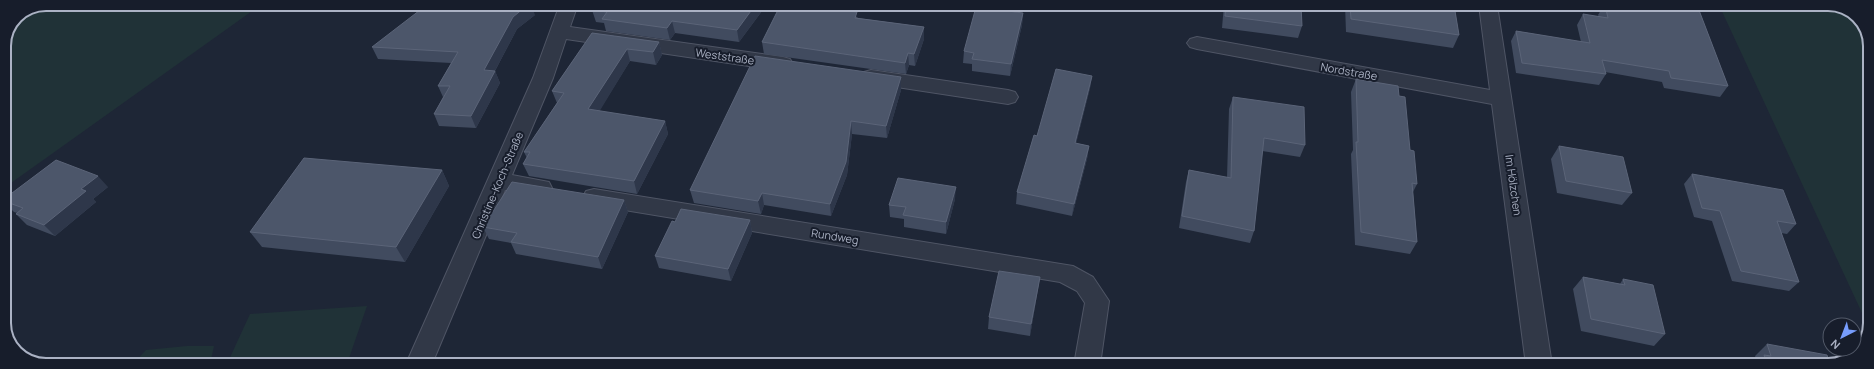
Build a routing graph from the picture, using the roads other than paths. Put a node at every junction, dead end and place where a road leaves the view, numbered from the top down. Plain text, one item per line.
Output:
1 (567, 11) edge
2 (1489, 11) edge
3 (560, 32) junction
4 (1197, 43) dead end
5 (804, 67) edge
6 (851, 74) edge
7 (1008, 97) dead end
8 (1502, 99) junction
9 (499, 181) junction
10 (422, 358) edge
11 (1088, 358) edge
12 (1538, 358) edge

1 - 3 street, Christine-Koch-Straße
2 - 8 street, Im Hölzchen
3 - 5 street, Weststraße
3 - 9 street, Christine-Koch-Straße
4 - 8 street, Nordstraße
6 - 7 street
8 - 12 street, Im Hölzchen
9 - 10 street, Christine-Koch-Straße
9 - 11 street, Rundweg

